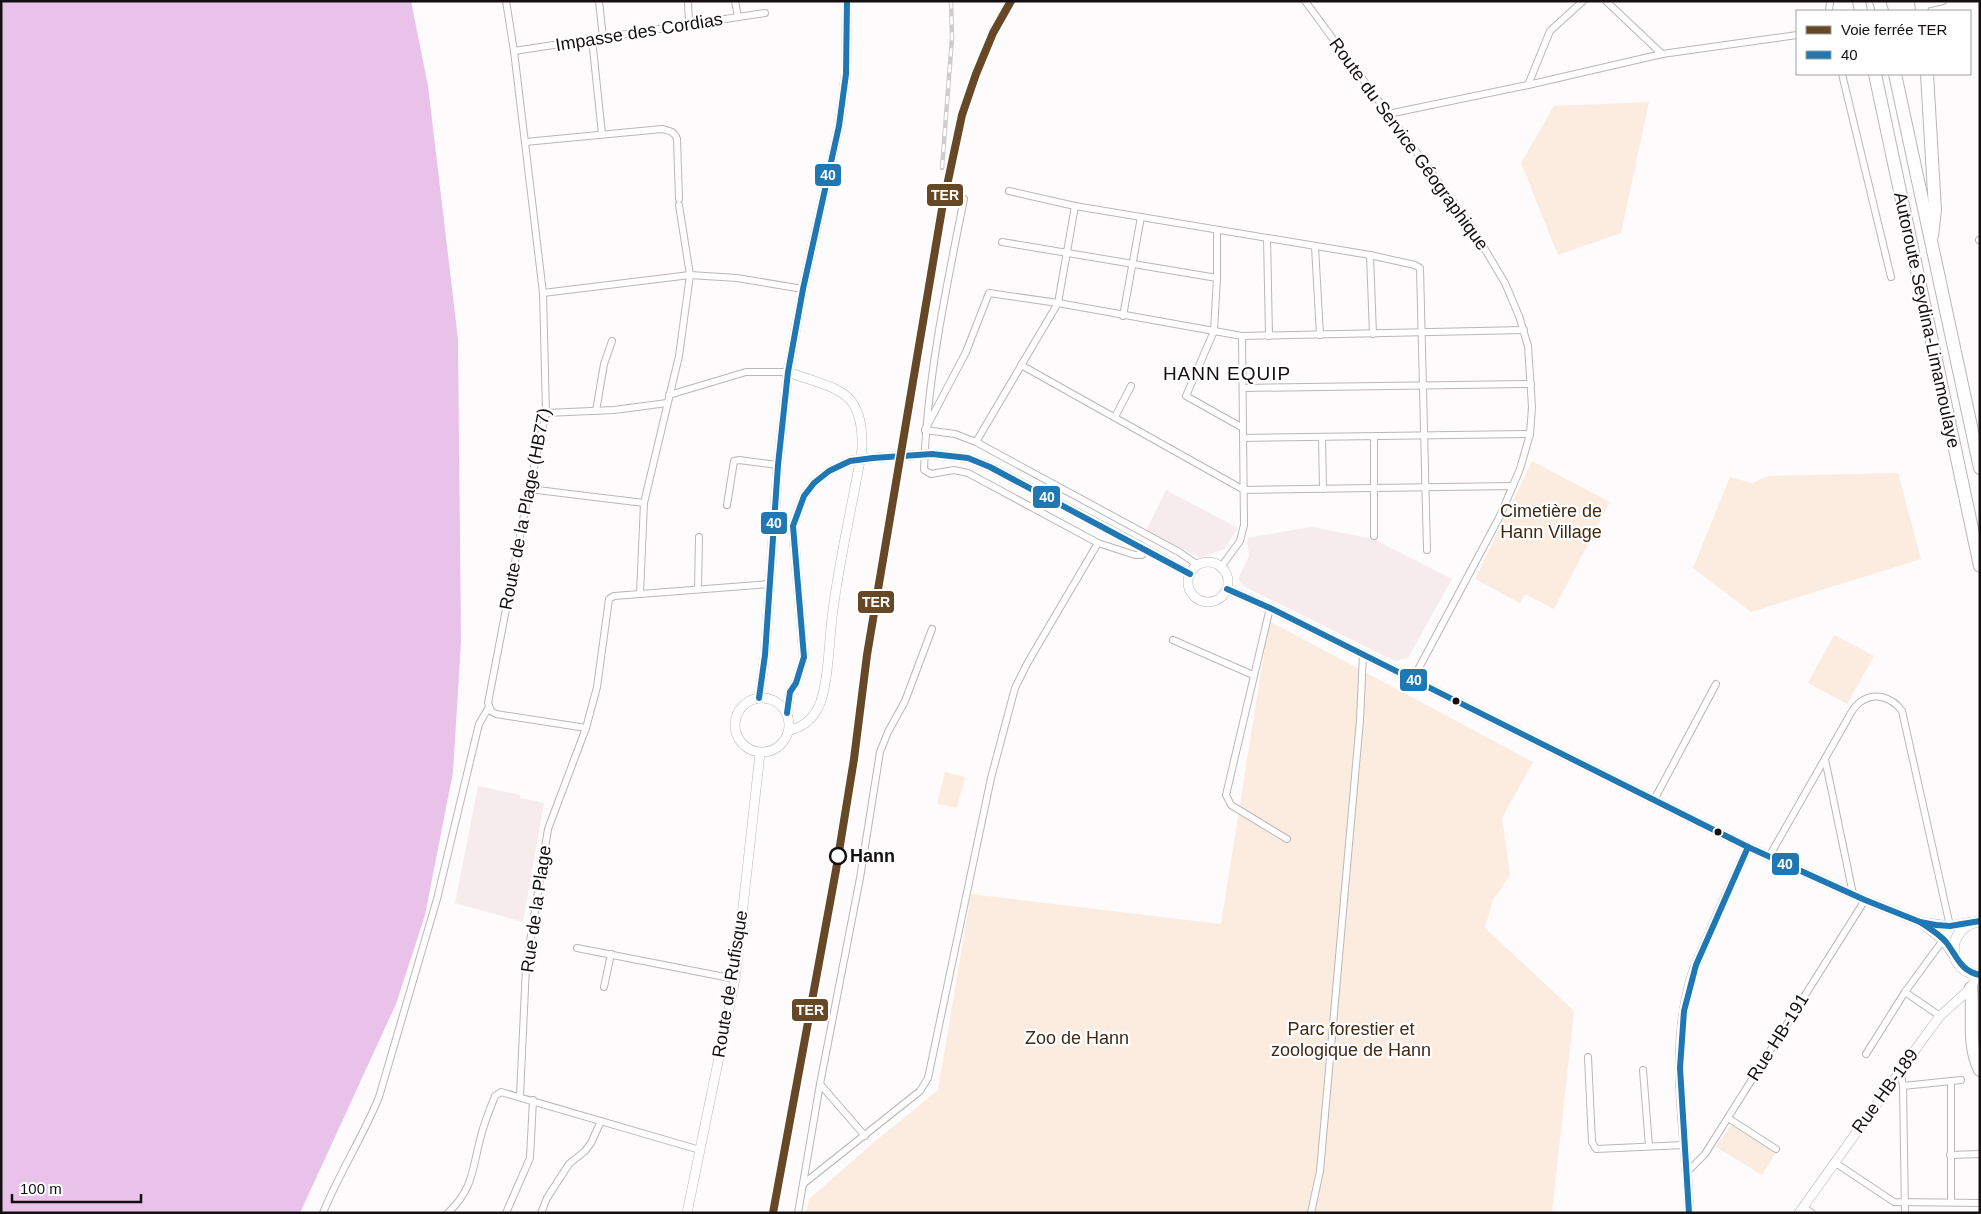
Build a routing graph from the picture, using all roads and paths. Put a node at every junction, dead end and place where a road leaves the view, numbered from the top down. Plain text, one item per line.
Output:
1 (506, 1) edge
2 (599, 1) edge
3 (688, 1) edge
4 (735, 1) edge
5 (847, 1) edge
6 (1305, 1) edge
7 (1582, 1) edge
8 (1606, 1) edge
9 (1943, 1) edge
10 (1921, 6) edge
11 (765, 13) dead end
12 (738, 17) junction
13 (689, 24) junction
14 (1796, 35) edge
15 (603, 38) junction
16 (592, 39) junction
17 (514, 51) junction
18 (1662, 54) junction
19 (1842, 75) edge
20 (1875, 75) edge
21 (1895, 75) edge
22 (1927, 75) edge
23 (1528, 85) junction
24 (1388, 114) junction
25 (602, 134) junction
26 (525, 142) junction
27 (1009, 190) dead end
28 (964, 199) dead end
29 (1076, 206) junction
30 (1141, 217) junction
31 (1217, 230) junction
32 (1267, 238) junction
33 (1002, 242) dead end
34 (1930, 246) junction
35 (1315, 247) junction
36 (1068, 253) junction
37 (1370, 255) junction
38 (1132, 264) junction
39 (690, 275) junction
40 (1217, 278) junction
41 (1891, 278) dead end
42 (803, 289) junction
43 (543, 293) junction
44 (1058, 303) junction
45 (1124, 316) junction
46 (1524, 330) junction
47 (1214, 331) junction
48 (1421, 332) junction
49 (1373, 334) junction
50 (1320, 335) junction
51 (1242, 336) junction
52 (1269, 336) junction
53 (612, 341) dead end
54 (1021, 365) junction
55 (788, 372) junction
56 (1531, 384) junction
57 (1131, 386) dead end
58 (1422, 386) junction
59 (1243, 388) junction
60 (669, 395) junction
61 (667, 403) junction
62 (596, 412) junction
63 (546, 413) junction
64 (1115, 417) junction
65 (1243, 428) junction
66 (925, 430) junction
67 (1530, 434) junction
68 (1322, 437) junction
69 (1374, 437) junction
70 (1424, 437) junction
71 (1243, 438) junction
72 (976, 442) junction
73 (778, 465) junction
74 (1980, 468) edge
75 (1513, 486) junction
76 (1425, 487) junction
77 (1374, 488) junction
78 (529, 489) junction
79 (1323, 489) junction
80 (1244, 490) junction
81 (644, 502) junction
82 (727, 506) dead end
83 (1374, 536) dead end
84 (699, 537) dead end
85 (1098, 543) junction
86 (1147, 550) junction
87 (1426, 550) dead end
88 (1180, 552) junction
89 (1172, 564) junction
90 (1198, 565) junction
91 (1980, 566) edge
92 (1222, 567) junction
93 (1190, 574) junction
94 (769, 584) junction
95 (698, 589) junction
96 (1227, 589) junction
97 (640, 594) junction
98 (1270, 608) junction
99 (932, 629) dead end
100 (1172, 640) dead end
101 (1364, 654) junction
102 (1253, 675) junction
103 (1413, 679) junction
104 (1716, 684) dead end
105 (790, 692) junction
106 (759, 698) junction
107 (772, 700) junction
108 (489, 707) junction
109 (787, 713) junction
110 (586, 728) junction
111 (789, 730) junction
112 (760, 753) junction
113 (1824, 759) junction
114 (1654, 800) junction
115 (1287, 839) dead end
116 (1748, 847) junction
117 (1770, 855) junction
118 (1853, 894) junction
119 (1865, 900) junction
120 (1920, 922) junction
121 (1976, 922) edge
122 (1950, 926) junction
123 (1943, 940) junction
124 (577, 948) dead end
125 (611, 954) junction
126 (1955, 956) junction
127 (1978, 975) edge
128 (735, 979) junction
129 (604, 987) dead end
130 (1971, 988) junction
131 (1905, 992) junction
132 (1940, 1016) junction
133 (1980, 1032) edge
134 (1980, 1053) edge
135 (1866, 1054) dead end
136 (1588, 1057) dead end
137 (1643, 1070) dead end
138 (1900, 1070) junction
139 (1980, 1070) edge
140 (1961, 1080) dead end
141 (1951, 1081) junction
142 (820, 1084) junction
143 (1903, 1086) junction
144 (520, 1096) junction
145 (533, 1100) junction
146 (1728, 1118) junction
147 (601, 1121) junction
148 (865, 1136) junction
149 (1684, 1145) junction
150 (1649, 1146) junction
151 (1776, 1149) dead end
152 (700, 1150) junction
153 (1980, 1154) edge
154 (1950, 1155) junction
155 (1834, 1162) junction
156 (1688, 1171) junction
157 (803, 1184) junction
158 (1905, 1202) junction
159 (1951, 1202) junction
160 (1978, 1203) edge
161 (1801, 1210) edge
162 (324, 1213) edge
163 (448, 1213) edge
164 (506, 1213) edge
165 (541, 1213) edge
166 (687, 1213) edge
167 (798, 1213) edge
168 (1311, 1213) edge
169 (1689, 1213) edge
170 (1812, 1213) edge
171 (1905, 1213) edge
172 (1977, 1213) edge

1 - 17 street, Route de la Plage (HB77)
2 - 15 street
3 - 13 street
4 - 12 street
5 - 42 main road
6 - 24 street, Route du Service Géographique
7 - 23 street
8 - 18 street
9 - 10 street
11 - 12 street, Impasse des Cordias
12 - 13 street, Impasse des Cordias
13 - 15 street, Impasse des Cordias
14 - 18 street
15 - 16 street, Impasse des Cordias
16 - 17 street, Impasse des Cordias
16 - 25 street
17 - 26 street, Route de la Plage (HB77)
18 - 23 street
19 - 41 street
20 - 91 highway, Autoroute Seydina-Limamoulaye
21 - 34 highway, Autoroute Seydina-Limamoulaye
22 - 34 highway
23 - 24 street
24 - 46 street, Route du Service Géographique
25 - 26 street
25 - 39 street
26 - 43 street, Route de la Plage (HB77)
27 - 29 street
28 - 66 street
29 - 30 street
29 - 36 street
30 - 31 street
30 - 38 street
31 - 32 street
31 - 40 street
32 - 35 street
32 - 52 street
33 - 36 street
34 - 74 highway, Autoroute Seydina-Limamoulaye
35 - 37 street
35 - 50 street
36 - 38 street
36 - 44 street
37 - 48 street
37 - 49 street
38 - 40 street
38 - 45 street
39 - 42 street
39 - 43 street
39 - 60 street
40 - 47 street
42 - 55 main road
43 - 63 street, Route de la Plage (HB77)
44 - 45 street
44 - 54 street
44 - 66 street
45 - 47 street
46 - 48 street
46 - 56 street, Route du Service Géographique
47 - 51 street
47 - 65 street
48 - 49 street
48 - 58 street
49 - 50 street
50 - 52 street
51 - 52 street
51 - 59 street
53 - 62 street
54 - 64 street
54 - 72 street
55 - 60 street
55 - 73 main road
55 - 111 main road
56 - 58 street
56 - 67 street, Route du Service Géographique
57 - 64 street
58 - 59 street
58 - 70 street
59 - 65 street
60 - 61 street
61 - 62 street
61 - 81 street
62 - 63 street
63 - 78 street, Route de la Plage (HB77)
64 - 80 street
65 - 71 street
66 - 72 street
66 - 85 street
67 - 70 street
67 - 75 street, Route du Service Géographique
68 - 69 street
68 - 71 street
68 - 79 street
69 - 70 street
69 - 77 street
70 - 76 street
71 - 80 street
72 - 88 street
73 - 82 street
73 - 94 main road
75 - 76 street
75 - 103 street, Route du Service Géographique
76 - 77 street
76 - 87 street
77 - 79 street
77 - 83 street
78 - 81 street
78 - 108 street, Route de la Plage (HB77)
79 - 80 street
80 - 92 street
81 - 97 street
84 - 95 street
85 - 86 street
85 - 148 street
86 - 89 main road
86 - 105 main road, bridge
88 - 89 street
88 - 90 street
89 - 93 main road
90 - 92 main road
90 - 93 main road
92 - 96 main road
93 - 96 main road
94 - 95 street
94 - 106 main road
95 - 97 street
96 - 98 main road
97 - 110 street, Rue de la Plage
98 - 101 main road
98 - 102 street
99 - 142 street
100 - 102 street
101 - 103 main road
101 - 168 street
102 - 115 street
103 - 114 main road
104 - 114 street
105 - 107 main road
105 - 109 main road
106 - 107 main road
106 - 112 main road
107 - 109 main road
108 - 110 street
108 - 162 street, Route de la Plage (HB77)
109 - 111 main road
110 - 144 street, Rue de la Plage
111 - 112 main road
112 - 128 main road, Route de Rufisque
113 - 117 street
113 - 118 street
113 - 122 street
114 - 116 main road
116 - 117 main road
116 - 149 main road
117 - 118 main road
118 - 119 main road
119 - 120 main road
119 - 146 street, Rue HB-191
120 - 122 main road
120 - 123 main road
121 - 122 main road
121 - 126 main road
123 - 126 main road
123 - 131 street
124 - 125 street
125 - 128 street
125 - 129 street
126 - 127 main road
127 - 130 main road, Rue HB-189
128 - 152 main road, Route de Rufisque
130 - 132 main road, Rue HB-189
130 - 139 highway
131 - 132 street
131 - 135 street
132 - 138 main road, Rue HB-189
133 - 134 highway
136 - 150 street
137 - 150 street
138 - 143 street
138 - 155 main road, Rue HB-189
140 - 141 street
141 - 143 street
141 - 154 street
142 - 148 street
142 - 157 street
143 - 158 street
144 - 145 street
144 - 163 street
145 - 147 street
145 - 164 street
146 - 151 street
146 - 156 street, Rue HB-191
147 - 152 street
147 - 165 street
148 - 157 street
149 - 150 street
149 - 156 main road
152 - 166 main road, Route de Rufisque
153 - 154 street
154 - 159 street
155 - 158 street
155 - 161 main road, Rue HB-189
156 - 169 main road
157 - 167 street
158 - 159 street
158 - 171 street
159 - 160 street
160 - 172 street
161 - 170 street

